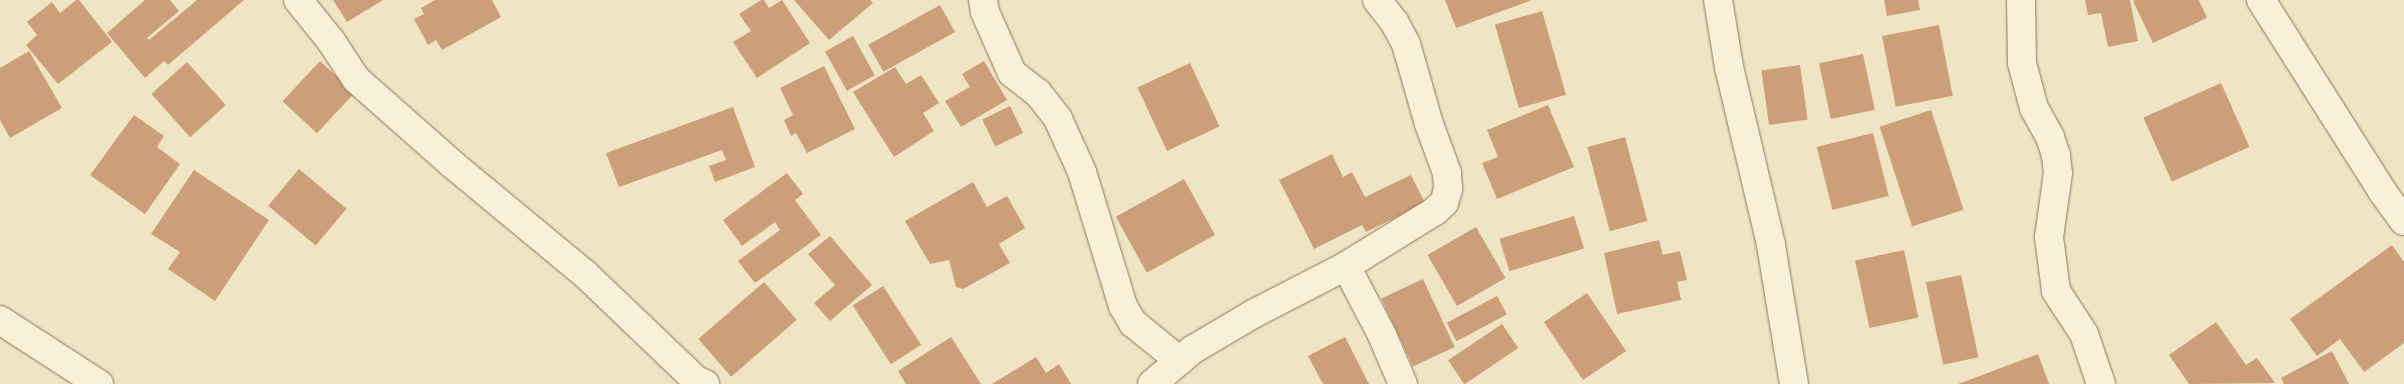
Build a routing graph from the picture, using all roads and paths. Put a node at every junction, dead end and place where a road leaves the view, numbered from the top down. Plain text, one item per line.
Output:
1 (298, 0) edge
2 (982, 0) edge
3 (1378, 0) edge
4 (1718, 0) edge
5 (2021, 0) edge
6 (2261, 0) edge
7 (2404, 221) edge
8 (1346, 266) junction
9 (0, 320) edge
10 (1180, 361) junction
11 (99, 384) edge
12 (705, 384) edge
13 (1152, 384) edge
14 (1403, 384) edge
15 (1794, 384) edge
16 (2101, 384) edge

1 - 12 street
2 - 10 street
3 - 8 street
4 - 15 street
5 - 16 street
6 - 7 street
8 - 10 street
8 - 14 street
9 - 11 street
10 - 13 street

